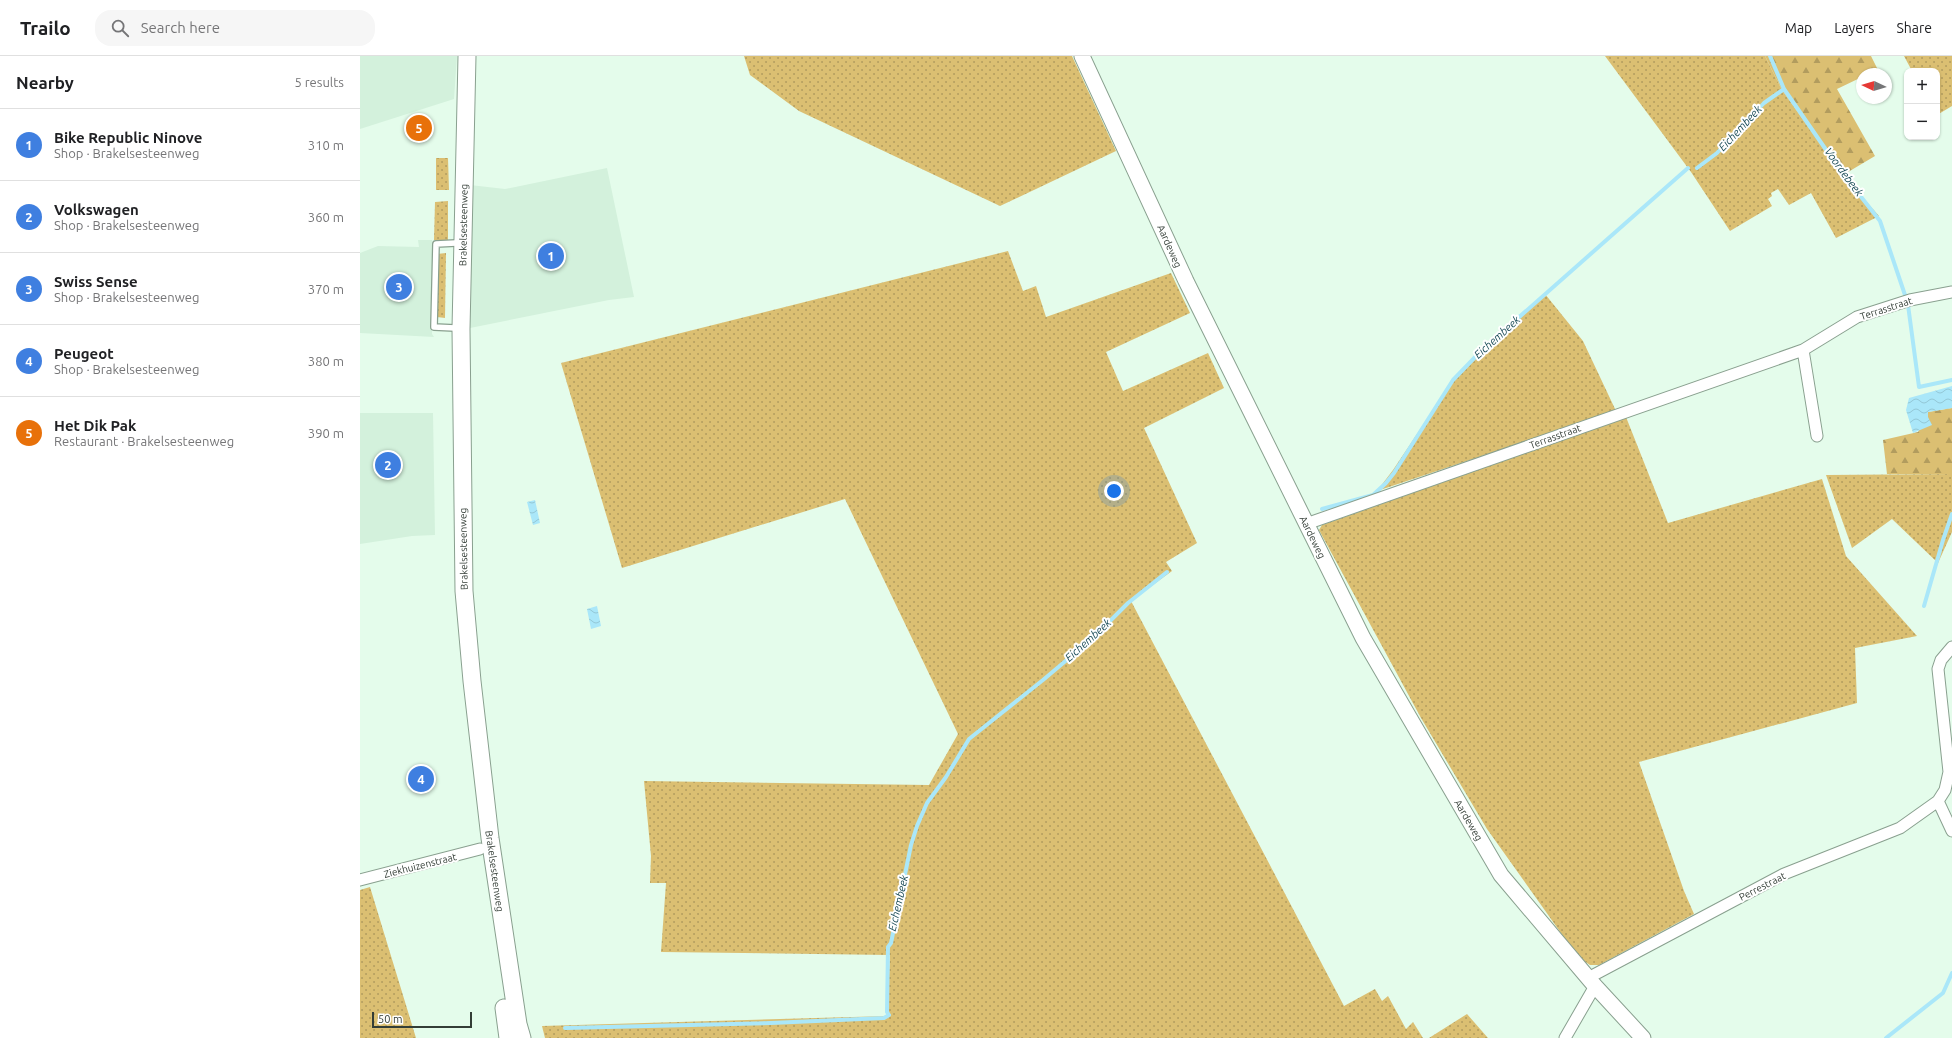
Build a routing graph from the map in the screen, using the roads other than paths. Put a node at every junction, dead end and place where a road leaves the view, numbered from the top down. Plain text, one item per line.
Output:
1 (460, 56) edge
2 (467, 56) edge
3 (1082, 56) edge
4 (1952, 292) edge
5 (1803, 350) junction
6 (1817, 436) dead end
7 (1306, 524) junction
8 (1952, 648) edge
9 (1938, 801) junction
10 (1952, 831) edge
11 (480, 849) junction
12 (360, 880) edge
13 (1592, 982) junction
14 (508, 1038) edge
15 (522, 1038) edge
16 (1565, 1038) edge
17 (1642, 1038) edge

1 - 11 main road, Brakelsesteenweg
2 - 15 main road, Brakelsesteenweg
3 - 7 street, Aardeweg
4 - 5 street, Terrasstraat
5 - 6 street
5 - 7 street, Terrasstraat
7 - 13 street, Aardeweg
8 - 9 street
9 - 10 street
9 - 13 street, Perrestraat
11 - 12 street, Ziekhuizenstraat
11 - 14 main road, Brakelsesteenweg
13 - 16 street
13 - 17 street, Aardeweg

